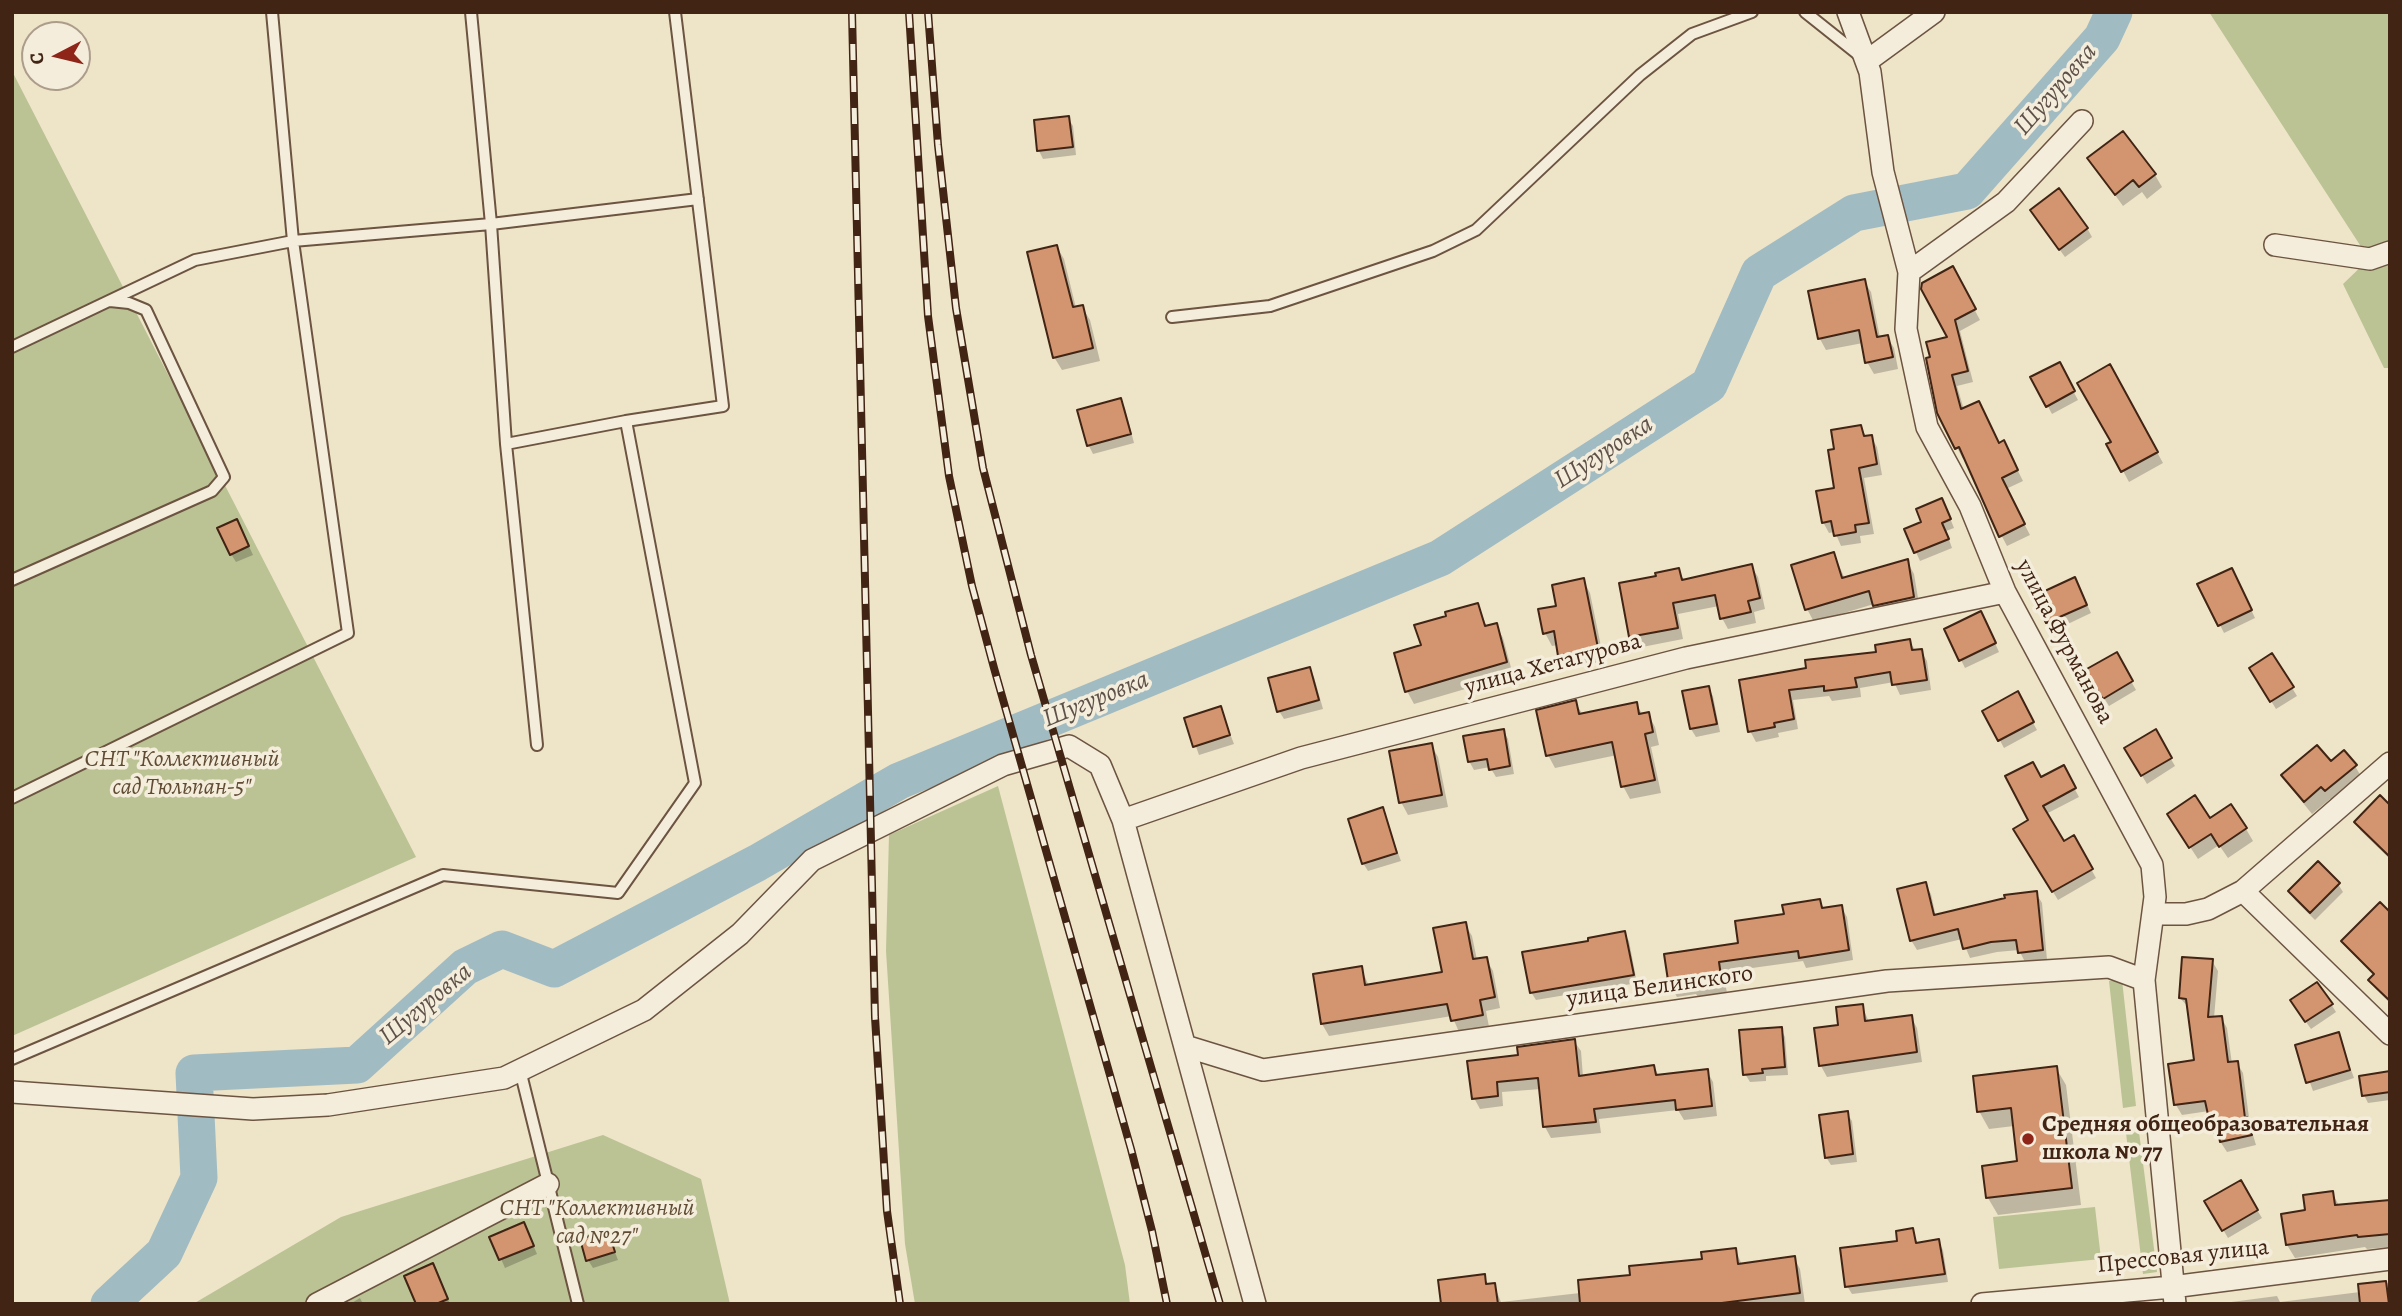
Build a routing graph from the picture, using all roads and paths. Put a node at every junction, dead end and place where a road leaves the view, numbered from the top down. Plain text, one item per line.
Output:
1 (272, 12) edge
2 (471, 12) edge
3 (676, 12) edge
4 (1752, 12) edge
5 (1805, 12) edge
6 (1848, 12) edge
7 (1934, 12) edge
8 (1867, 61) junction
9 (2082, 121) dead end
10 (698, 199) junction
11 (491, 224) junction
12 (293, 241) junction
13 (2275, 246) dead end
14 (2390, 252) edge
15 (1909, 272) junction
16 (110, 301) junction
17 (1172, 317) dead end
18 (12, 347) edge
19 (626, 421) junction
20 (506, 444) junction
21 (12, 580) edge
22 (2005, 592) junction
23 (537, 745) dead end
24 (2390, 763) edge
25 (12, 798) edge
26 (1123, 820) junction
27 (2243, 891) junction
28 (2153, 914) junction
29 (2144, 980) junction
30 (2390, 1034) edge
31 (1185, 1046) junction
32 (12, 1059) edge
33 (520, 1070) junction
34 (12, 1092) edge
35 (548, 1184) junction
36 (2390, 1259) edge
37 (2174, 1295) edge
38 (317, 1304) edge
39 (578, 1304) edge
40 (1255, 1304) edge
41 (1982, 1304) edge

1 - 12 lane
2 - 11 lane
3 - 10 lane
4 - 17 lane
5 - 8 lane
6 - 8 street, улица Фурманова
7 - 8 street
8 - 15 street, улица Фурманова
9 - 15 street
10 - 11 lane
10 - 19 lane
11 - 12 lane
11 - 20 lane
12 - 16 lane
12 - 25 lane
13 - 14 street
15 - 22 street, улица Фурманова
16 - 18 lane
16 - 21 lane
19 - 20 lane
19 - 32 lane
20 - 23 lane
22 - 26 street, улица Хетагурова
22 - 28 street, улица Фурманова
24 - 27 street
26 - 31 street
26 - 33 street
27 - 28 street
27 - 30 street
28 - 29 street, улица Фурманова
29 - 31 street, улица Белинского
29 - 37 street, улица Фурманова
31 - 40 street
33 - 34 street
33 - 35 lane
35 - 38 street
35 - 39 lane
36 - 37 street, Прессовая улица
37 - 41 street, Прессовая улица

